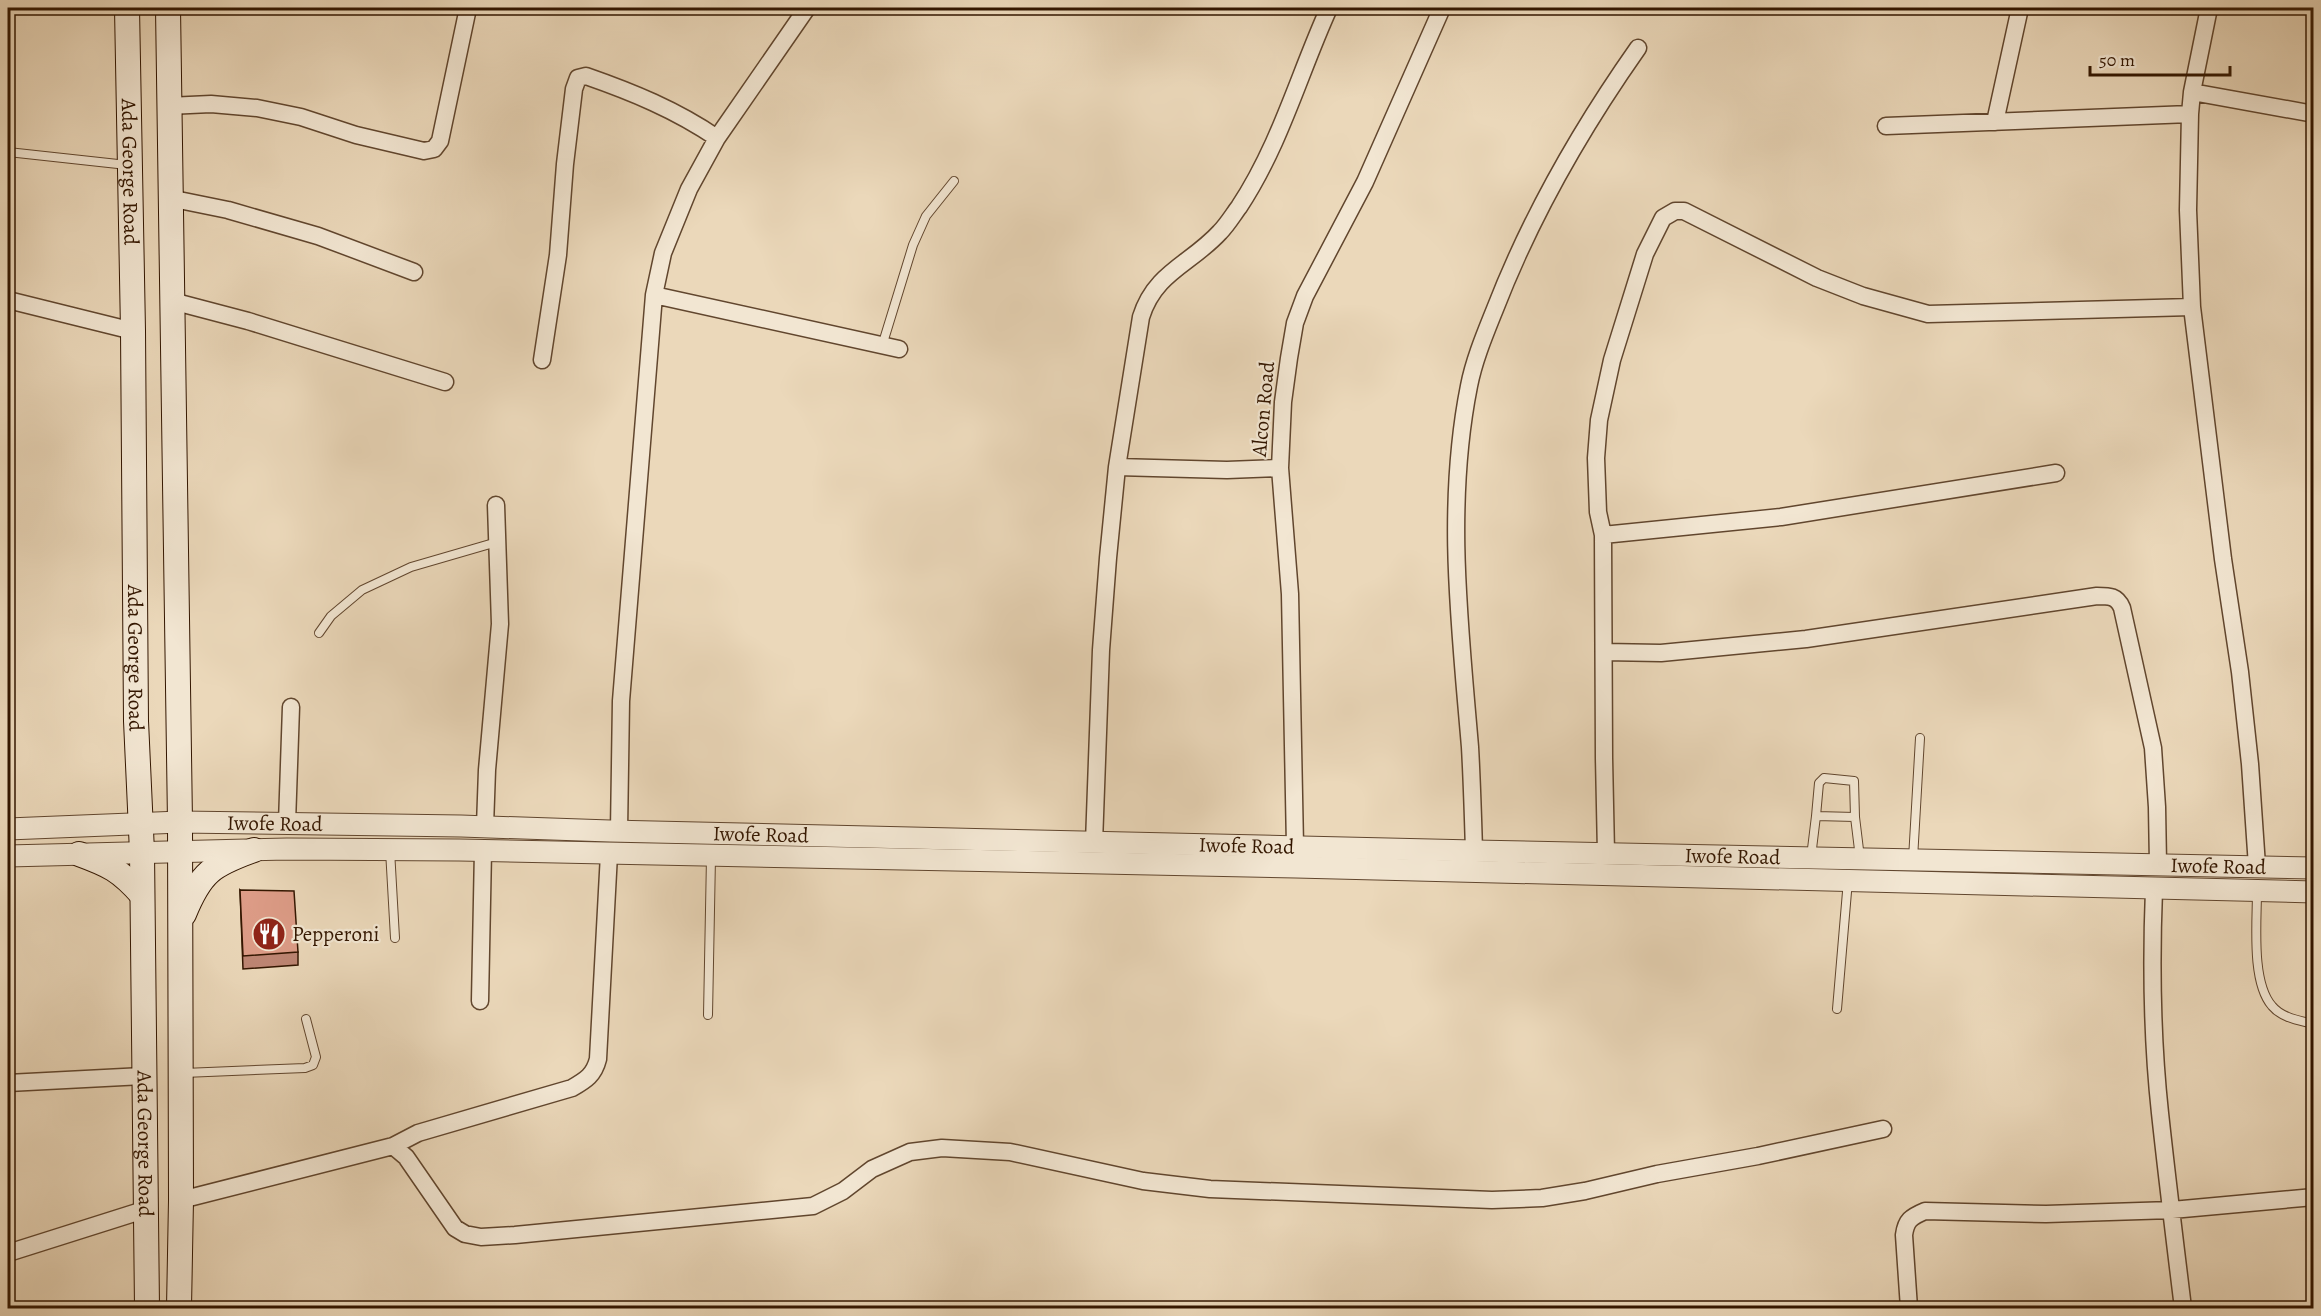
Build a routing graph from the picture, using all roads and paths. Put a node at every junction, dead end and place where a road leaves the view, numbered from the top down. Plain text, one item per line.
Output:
1 (127, 8) edge
2 (168, 8) edge
3 (468, 8) edge
4 (807, 8) edge
5 (1329, 8) edge
6 (1442, 8) edge
7 (2020, 8) edge
8 (2210, 8) edge
9 (1638, 48) dead end
10 (2192, 92) junction
11 (168, 106) junction
12 (2190, 114) junction
13 (2313, 114) edge
14 (1995, 122) junction
15 (1886, 126) dead end
16 (717, 138) junction
17 (8, 152) edge
18 (130, 165) junction
19 (954, 181) dead end
20 (169, 198) junction
21 (414, 272) dead end
22 (654, 296) junction
23 (8, 300) edge
24 (172, 302) junction
25 (2192, 307) junction
26 (133, 331) junction
27 (882, 346) junction
28 (899, 349) dead end
29 (542, 360) dead end
30 (445, 382) dead end
31 (1117, 467) junction
32 (1280, 468) junction
33 (2056, 473) dead end
34 (496, 505) dead end
35 (1603, 535) junction
36 (498, 542) junction
37 (319, 633) dead end
38 (1604, 652) junction
39 (291, 707) dead end
40 (1920, 738) dead end
41 (1816, 816) junction
42 (1856, 818) junction
43 (180, 822) junction
44 (287, 823) junction
45 (141, 824) junction
46 (485, 826) junction
47 (8, 829) edge
48 (619, 831) junction
49 (1094, 843) junction
50 (1295, 846) junction
51 (390, 849) junction
52 (254, 850) junction
53 (483, 850) junction
54 (1474, 851) junction
55 (142, 852) junction
56 (180, 852) junction
57 (1606, 853) junction
58 (79, 854) junction
59 (609, 854) junction
60 (8, 856) edge
61 (711, 856) junction
62 (1811, 858) junction
63 (1860, 859) junction
64 (1913, 860) junction
65 (2158, 864) junction
66 (2257, 866) junction
67 (2313, 868) edge
68 (1848, 880) junction
69 (2154, 889) junction
70 (2257, 891) junction
71 (2313, 892) edge
72 (142, 895) junction
73 (180, 921) junction
74 (395, 938) dead end
75 (480, 1001) dead end
76 (1837, 1009) dead end
77 (708, 1014) dead end
78 (306, 1019) dead end
79 (2310, 1023) dead end
80 (180, 1073) junction
81 (143, 1076) junction
82 (8, 1083) edge
83 (1883, 1129) dead end
84 (393, 1146) junction
85 (2313, 1197) edge
86 (182, 1200) junction
87 (147, 1209) junction
88 (2172, 1210) junction
89 (8, 1253) edge
90 (147, 1308) edge
91 (178, 1308) edge
92 (1909, 1308) edge
93 (2182, 1308) edge

1 - 18 main road, Ada George Road
2 - 11 main road, Ada George Road
3 - 11 street
4 - 16 street
5 - 31 street
6 - 32 street, Alcon Road
7 - 14 street
8 - 10 street
9 - 54 street
10 - 12 street
10 - 13 street
11 - 20 main road, Ada George Road
12 - 14 street
12 - 25 street
14 - 15 street
16 - 22 street
16 - 29 street
17 - 18 lane
18 - 26 main road, Ada George Road
19 - 27 lane
20 - 21 street
20 - 24 main road, Ada George Road
22 - 27 street
22 - 48 street
23 - 26 street
24 - 30 street
24 - 43 main road, Ada George Road
25 - 35 street
25 - 66 street
26 - 45 main road, Ada George Road
27 - 28 street
31 - 32 street
31 - 49 street
32 - 50 street, Alcon Road
33 - 35 street
34 - 36 street
35 - 38 street
36 - 37 lane
36 - 46 street
38 - 57 street
38 - 65 street
39 - 44 street
40 - 64 lane
41 - 42 lane
41 - 42 lane
41 - 62 lane
42 - 63 lane
43 - 44 street, Iwofe Road
43 - 45 street, Iwofe Road
43 - 56 main road, Ada George Road
44 - 46 street, Iwofe Road
45 - 47 street, Iwofe Road
45 - 55 main road, Ada George Road
46 - 48 street, Iwofe Road
48 - 49 street, Iwofe Road
49 - 50 street, Iwofe Road
50 - 54 street, Iwofe Road
51 - 52 street, Iwofe Road
51 - 53 street, Iwofe Road
51 - 74 lane
52 - 56 street, Iwofe Road
52 - 73 main road
53 - 59 street, Iwofe Road
53 - 75 street
54 - 57 street, Iwofe Road
55 - 56 street, Iwofe Road
55 - 58 street, Iwofe Road
55 - 72 main road, Ada George Road
56 - 73 main road, Ada George Road
57 - 62 street, Iwofe Road
58 - 60 street, Iwofe Road
58 - 72 main road
59 - 61 street, Iwofe Road
59 - 84 street
61 - 68 street, Iwofe Road
61 - 77 lane
62 - 63 street, Iwofe Road
63 - 64 street, Iwofe Road
64 - 65 street, Iwofe Road
65 - 66 street, Iwofe Road
66 - 67 street, Iwofe Road
68 - 69 street, Iwofe Road
68 - 76 lane
69 - 70 street, Iwofe Road
69 - 88 street
70 - 71 street, Iwofe Road
70 - 79 lane
72 - 81 main road, Ada George Road
73 - 80 main road, Ada George Road
78 - 80 lane
80 - 86 main road, Ada George Road
81 - 82 street
81 - 87 main road, Ada George Road
83 - 84 street
84 - 86 street
85 - 88 street
86 - 91 main road, Ada George Road
87 - 89 street
87 - 90 main road, Ada George Road
88 - 92 street
88 - 93 street

